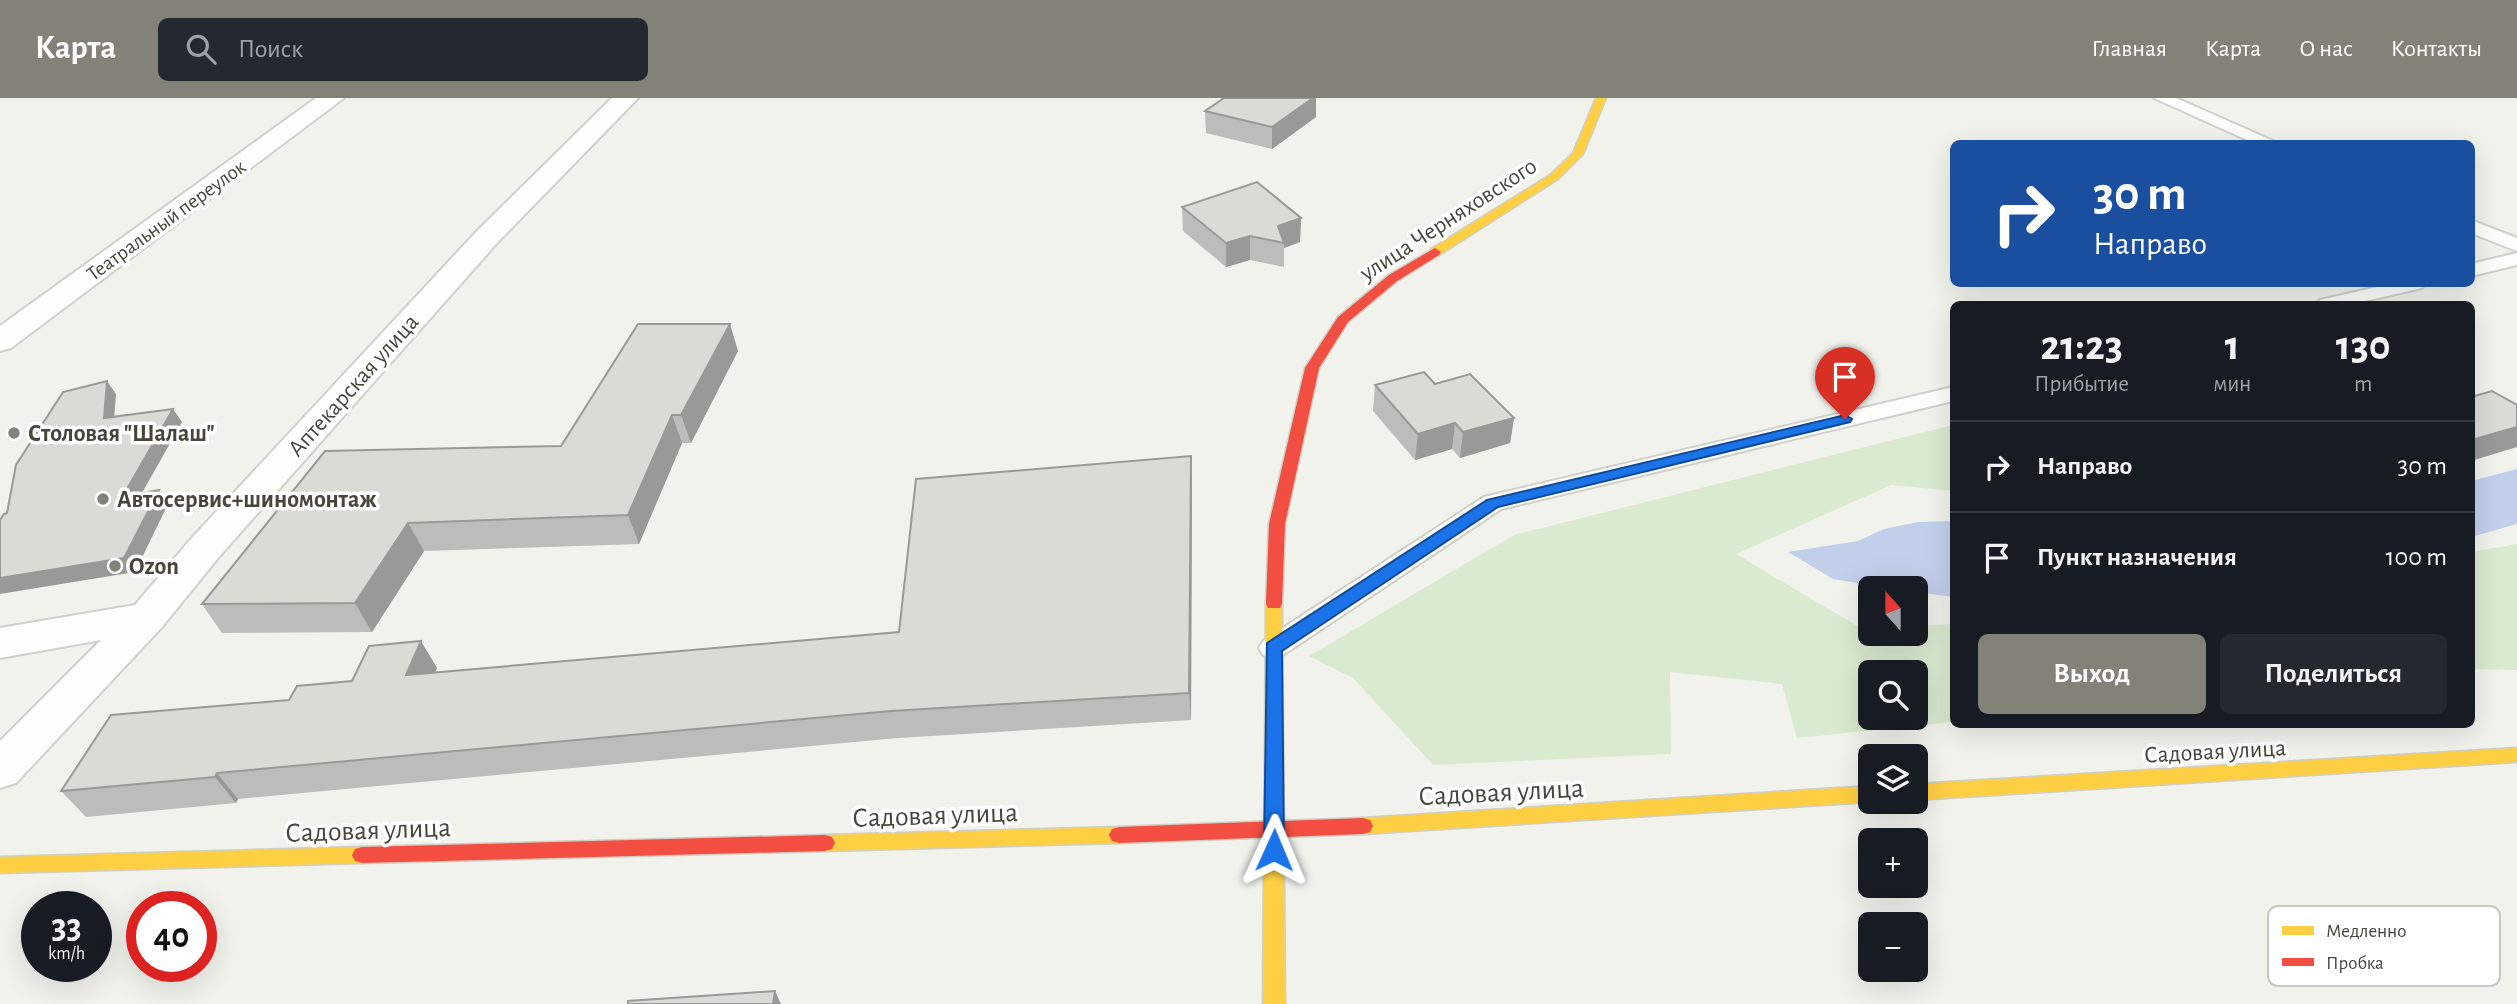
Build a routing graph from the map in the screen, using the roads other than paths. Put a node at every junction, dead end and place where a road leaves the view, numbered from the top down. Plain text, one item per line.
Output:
1 (332, 98) edge
2 (626, 98) edge
3 (1601, 98) edge
4 (2162, 98) edge
5 (2262, 140) edge
6 (2475, 228) edge
7 (2517, 245) edge
8 (2517, 259) edge
9 (2475, 269) edge
10 (2402, 287) edge
11 (2340, 301) edge
12 (0, 341) edge
13 (1950, 395) edge
14 (148, 617) junction
15 (0, 643) edge
16 (1273, 648) junction
17 (2517, 755) edge
18 (0, 769) edge
19 (1928, 791) edge
20 (1858, 795) edge
21 (1275, 831) junction
22 (0, 865) edge
23 (1274, 1004) edge

1 - 12 street, Театральный переулок
2 - 14 street, Аптекарская улица
3 - 16 street, улица Черняховского
4 - 5 lane
6 - 7 lane
8 - 9 lane
10 - 11 lane
13 - 16 lane
14 - 15 street
14 - 18 street, Аптекарская улица
16 - 21 street, улица Черняховского
17 - 19 street, Садовая улица
20 - 21 street, Садовая улица
21 - 22 street, Садовая улица
21 - 23 street, улица Черняховского

